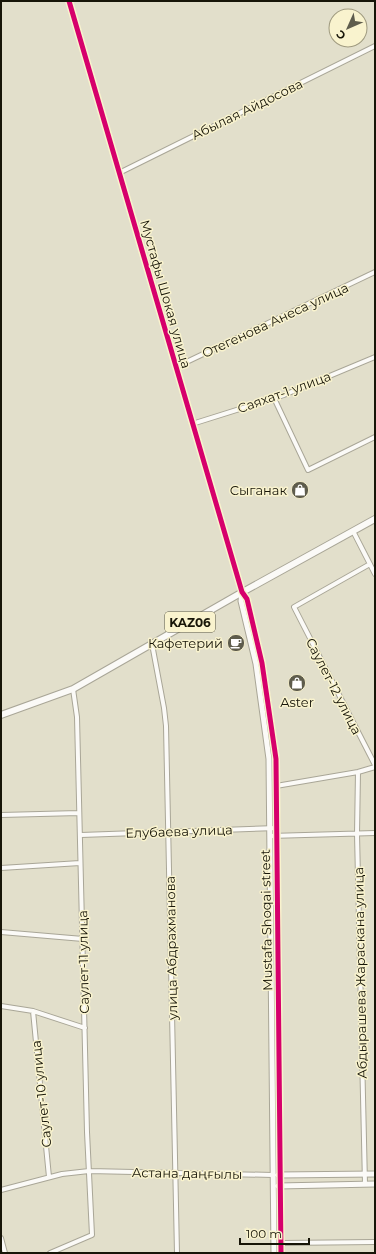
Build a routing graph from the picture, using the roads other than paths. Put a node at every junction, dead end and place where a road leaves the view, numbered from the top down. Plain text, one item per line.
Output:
1 (69, 1) edge
2 (375, 46) edge
3 (119, 173) junction
4 (375, 272) edge
5 (375, 357) edge
6 (176, 367) junction
7 (274, 398) junction
8 (192, 424) junction
9 (375, 437) edge
10 (375, 519) edge
11 (353, 531) junction
12 (370, 564) junction
13 (375, 574) edge
14 (242, 592) junction
15 (152, 644) junction
16 (72, 689) junction
17 (1, 715) edge
18 (375, 766) edge
19 (358, 772) junction
20 (276, 786) junction
21 (79, 813) junction
22 (1, 815) edge
23 (270, 827) junction
24 (277, 828) junction
25 (169, 830) junction
26 (375, 833) edge
27 (357, 834) junction
28 (81, 835) junction
29 (270, 836) junction
30 (277, 836) junction
31 (80, 863) junction
32 (1, 868) edge
33 (1, 932) edge
34 (83, 939) junction
35 (1, 1006) edge
36 (33, 1011) junction
37 (85, 1028) junction
38 (89, 1171) junction
39 (175, 1173) junction
40 (365, 1174) junction
41 (375, 1174) edge
42 (273, 1175) junction
43 (280, 1175) junction
44 (49, 1177) junction
45 (365, 1184) junction
46 (375, 1184) edge
47 (273, 1186) junction
48 (280, 1186) junction
49 (1, 1190) edge
50 (1, 1238) edge
51 (375, 1242) edge
52 (281, 1243) junction
53 (63, 1248) junction
54 (5, 1253) edge
55 (50, 1253) edge
56 (64, 1253) edge
57 (177, 1253) edge
58 (274, 1253) edge
59 (281, 1253) edge

1 - 3 street, Мустафы Шокая улица
2 - 3 street, Абылая Айдосова
3 - 6 street, Мустафы Шокая улица
4 - 6 street, Отегенова Анеса улица
5 - 7 street, Саяхат-1 улица
6 - 8 street, Мустафы Шокая улица
7 - 8 street, Саяхат-1 улица
7 - 9 street
8 - 14 street, Мустафы Шокая улица
10 - 11 main road, KAZ06
11 - 12 street
11 - 14 main road, KAZ06
12 - 13 street
12 - 18 street, Саулет-12 улица
14 - 15 main road, KAZ06
14 - 20 street, Mustafa Shoqai street
14 - 23 street, Mustafa Shoqai street
15 - 16 main road, KAZ06
15 - 25 street, улица Абдрахманова
16 - 17 main road, KAZ06
16 - 21 street, Саулет-11 улица
18 - 19 street
19 - 20 street
19 - 27 street, Абдырашева Жараскана улица
20 - 24 street, Mustafa Shoqai street
21 - 22 street
21 - 28 street, Саулет-11 улица
23 - 24 street, Елубаева улица
23 - 25 street, Елубаева улица
23 - 29 street, Mustafa Shoqai street
24 - 30 street, Mustafa Shoqai street
25 - 28 street, Елубаева улица
25 - 39 street, улица Абдрахманова
26 - 27 street
27 - 30 street
27 - 40 street, Абдырашева Жараскана улица
28 - 31 street, Саулет-11 улица
29 - 30 street
29 - 42 street, Mustafa Shoqai street
30 - 43 street, Mustafa Shoqai street
31 - 32 street
31 - 34 street, Саулет-11 улица
33 - 34 street
34 - 37 street, Саулет-11 улица
35 - 36 street
36 - 37 street
36 - 44 street, Саулет-10 улица
37 - 38 street, Саулет-11 улица
38 - 39 street, Астана даңғылы
38 - 44 street, Астана даңғылы
38 - 53 street, Саулет-11 улица
39 - 42 street, Астана даңғылы
39 - 57 street, улица Абдрахманова
40 - 41 street, Астана даңғылы
40 - 43 street, Астана даңғылы
40 - 45 street, Абдырашева Жараскана улица
42 - 43 street, Астана даңғылы
42 - 47 street, Mustafa Shoqai street
43 - 48 street, Mustafa Shoqai street
44 - 49 street, Астана даңғылы
45 - 46 street
45 - 48 street
47 - 48 street
47 - 58 street, Mustafa Shoqai street
48 - 52 street, Mustafa Shoqai street
50 - 54 street
51 - 52 street
52 - 59 street, Mustafa Shoqai street
53 - 55 street
53 - 56 street

